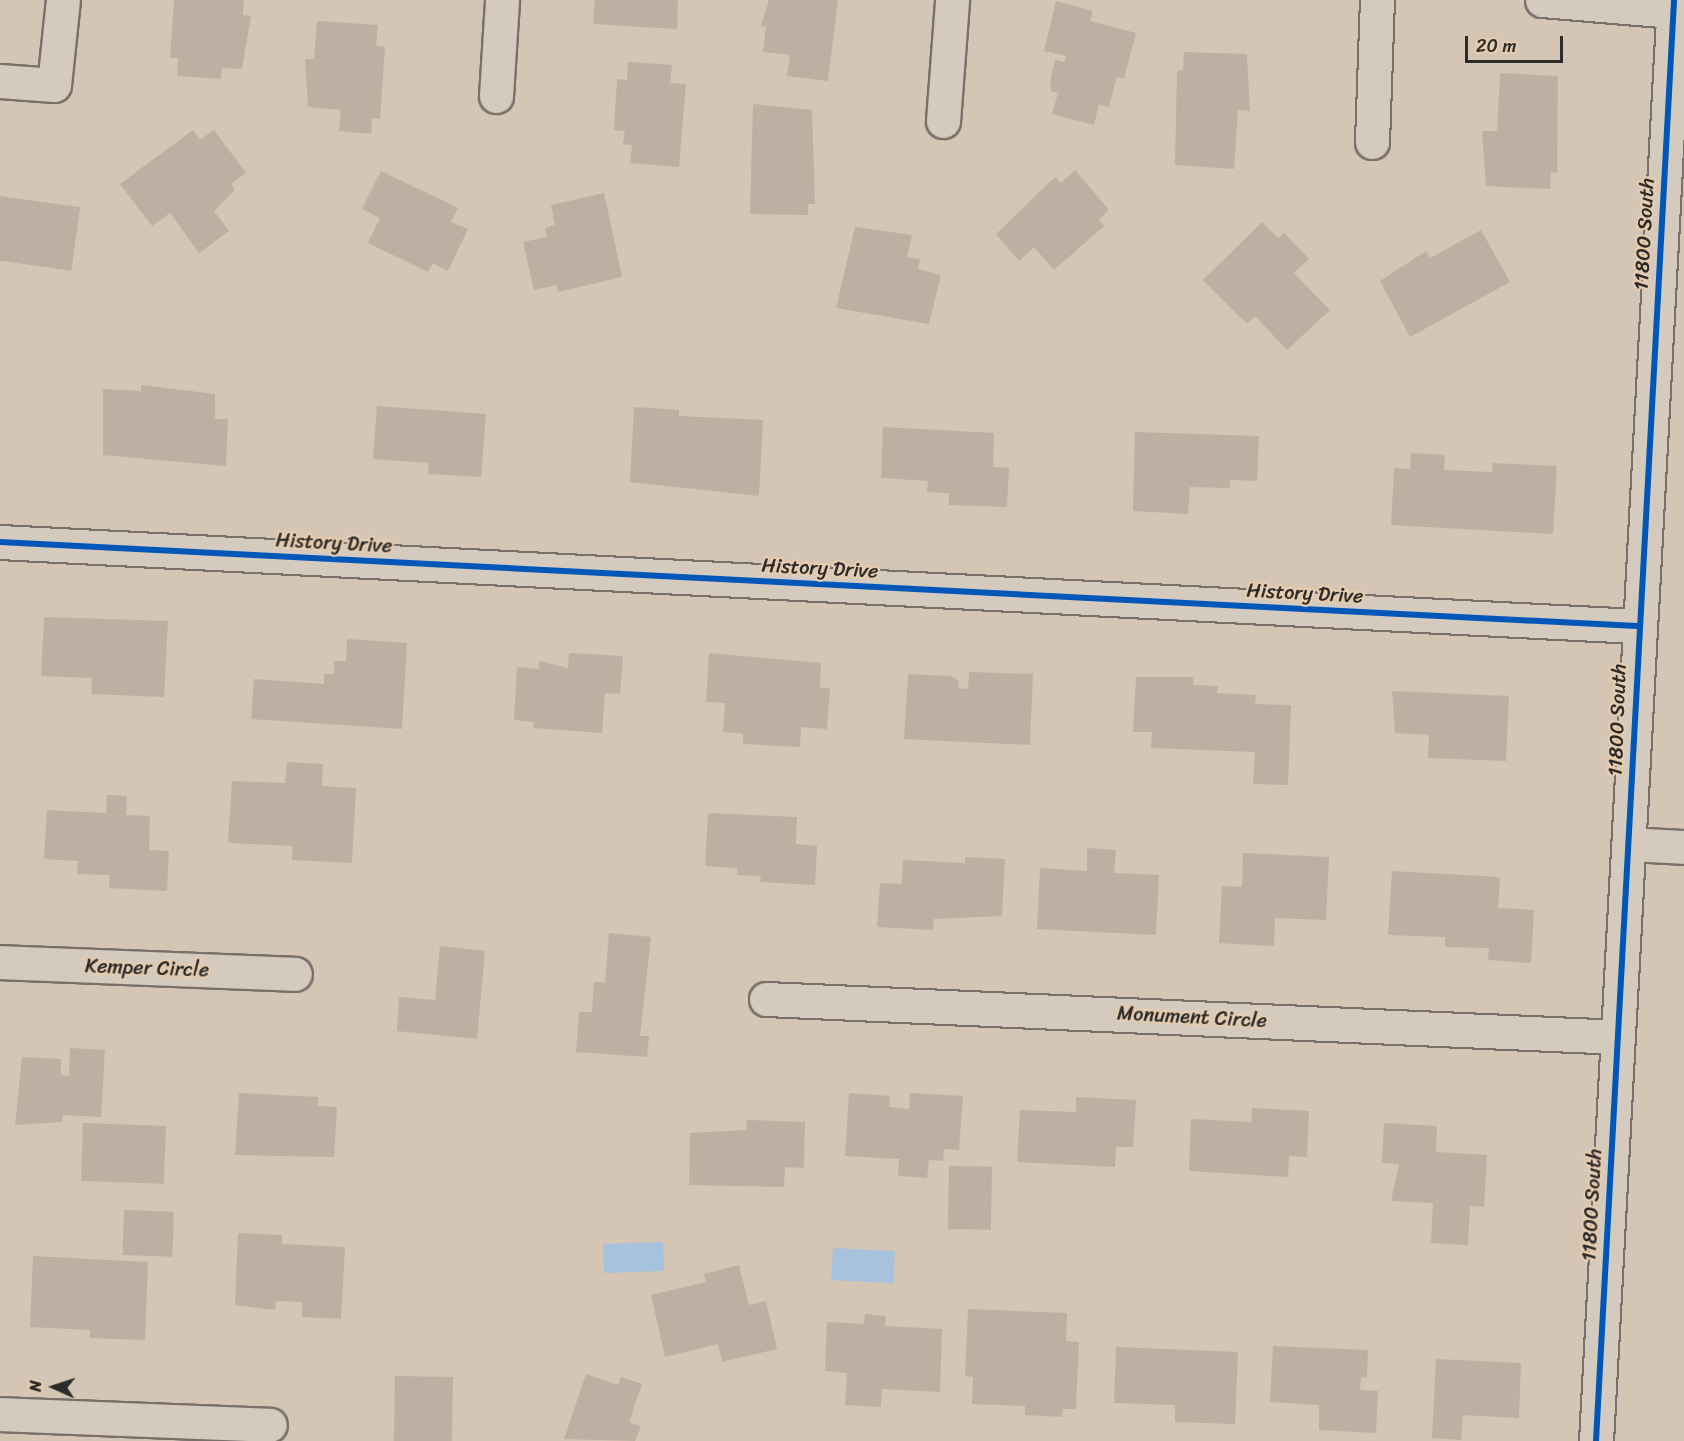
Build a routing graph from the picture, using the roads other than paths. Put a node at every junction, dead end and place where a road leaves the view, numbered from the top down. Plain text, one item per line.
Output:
1 (63, 0) edge
2 (502, 0) edge
3 (952, 0) edge
4 (1377, 0) edge
5 (1542, 0) edge
6 (1673, 5) edge
7 (0, 81) edge
8 (496, 96) dead end
9 (943, 122) dead end
10 (1372, 142) dead end
11 (0, 542) edge
12 (1637, 626) junction
13 (1629, 844) junction
14 (1684, 847) edge
15 (0, 962) edge
16 (294, 974) dead end
17 (766, 999) dead end
18 (1618, 1037) junction
19 (0, 1414) edge
20 (270, 1425) dead end
21 (1596, 1441) edge

1 - 7 street
2 - 8 street
3 - 9 street
4 - 10 street
5 - 6 street
6 - 12 street, 11800 South
11 - 12 street, History Drive
12 - 13 street, 11800 South
13 - 14 street
13 - 18 street, 11800 South
15 - 16 street, Kemper Circle
17 - 18 street, Monument Circle
18 - 21 street, 11800 South
19 - 20 street

